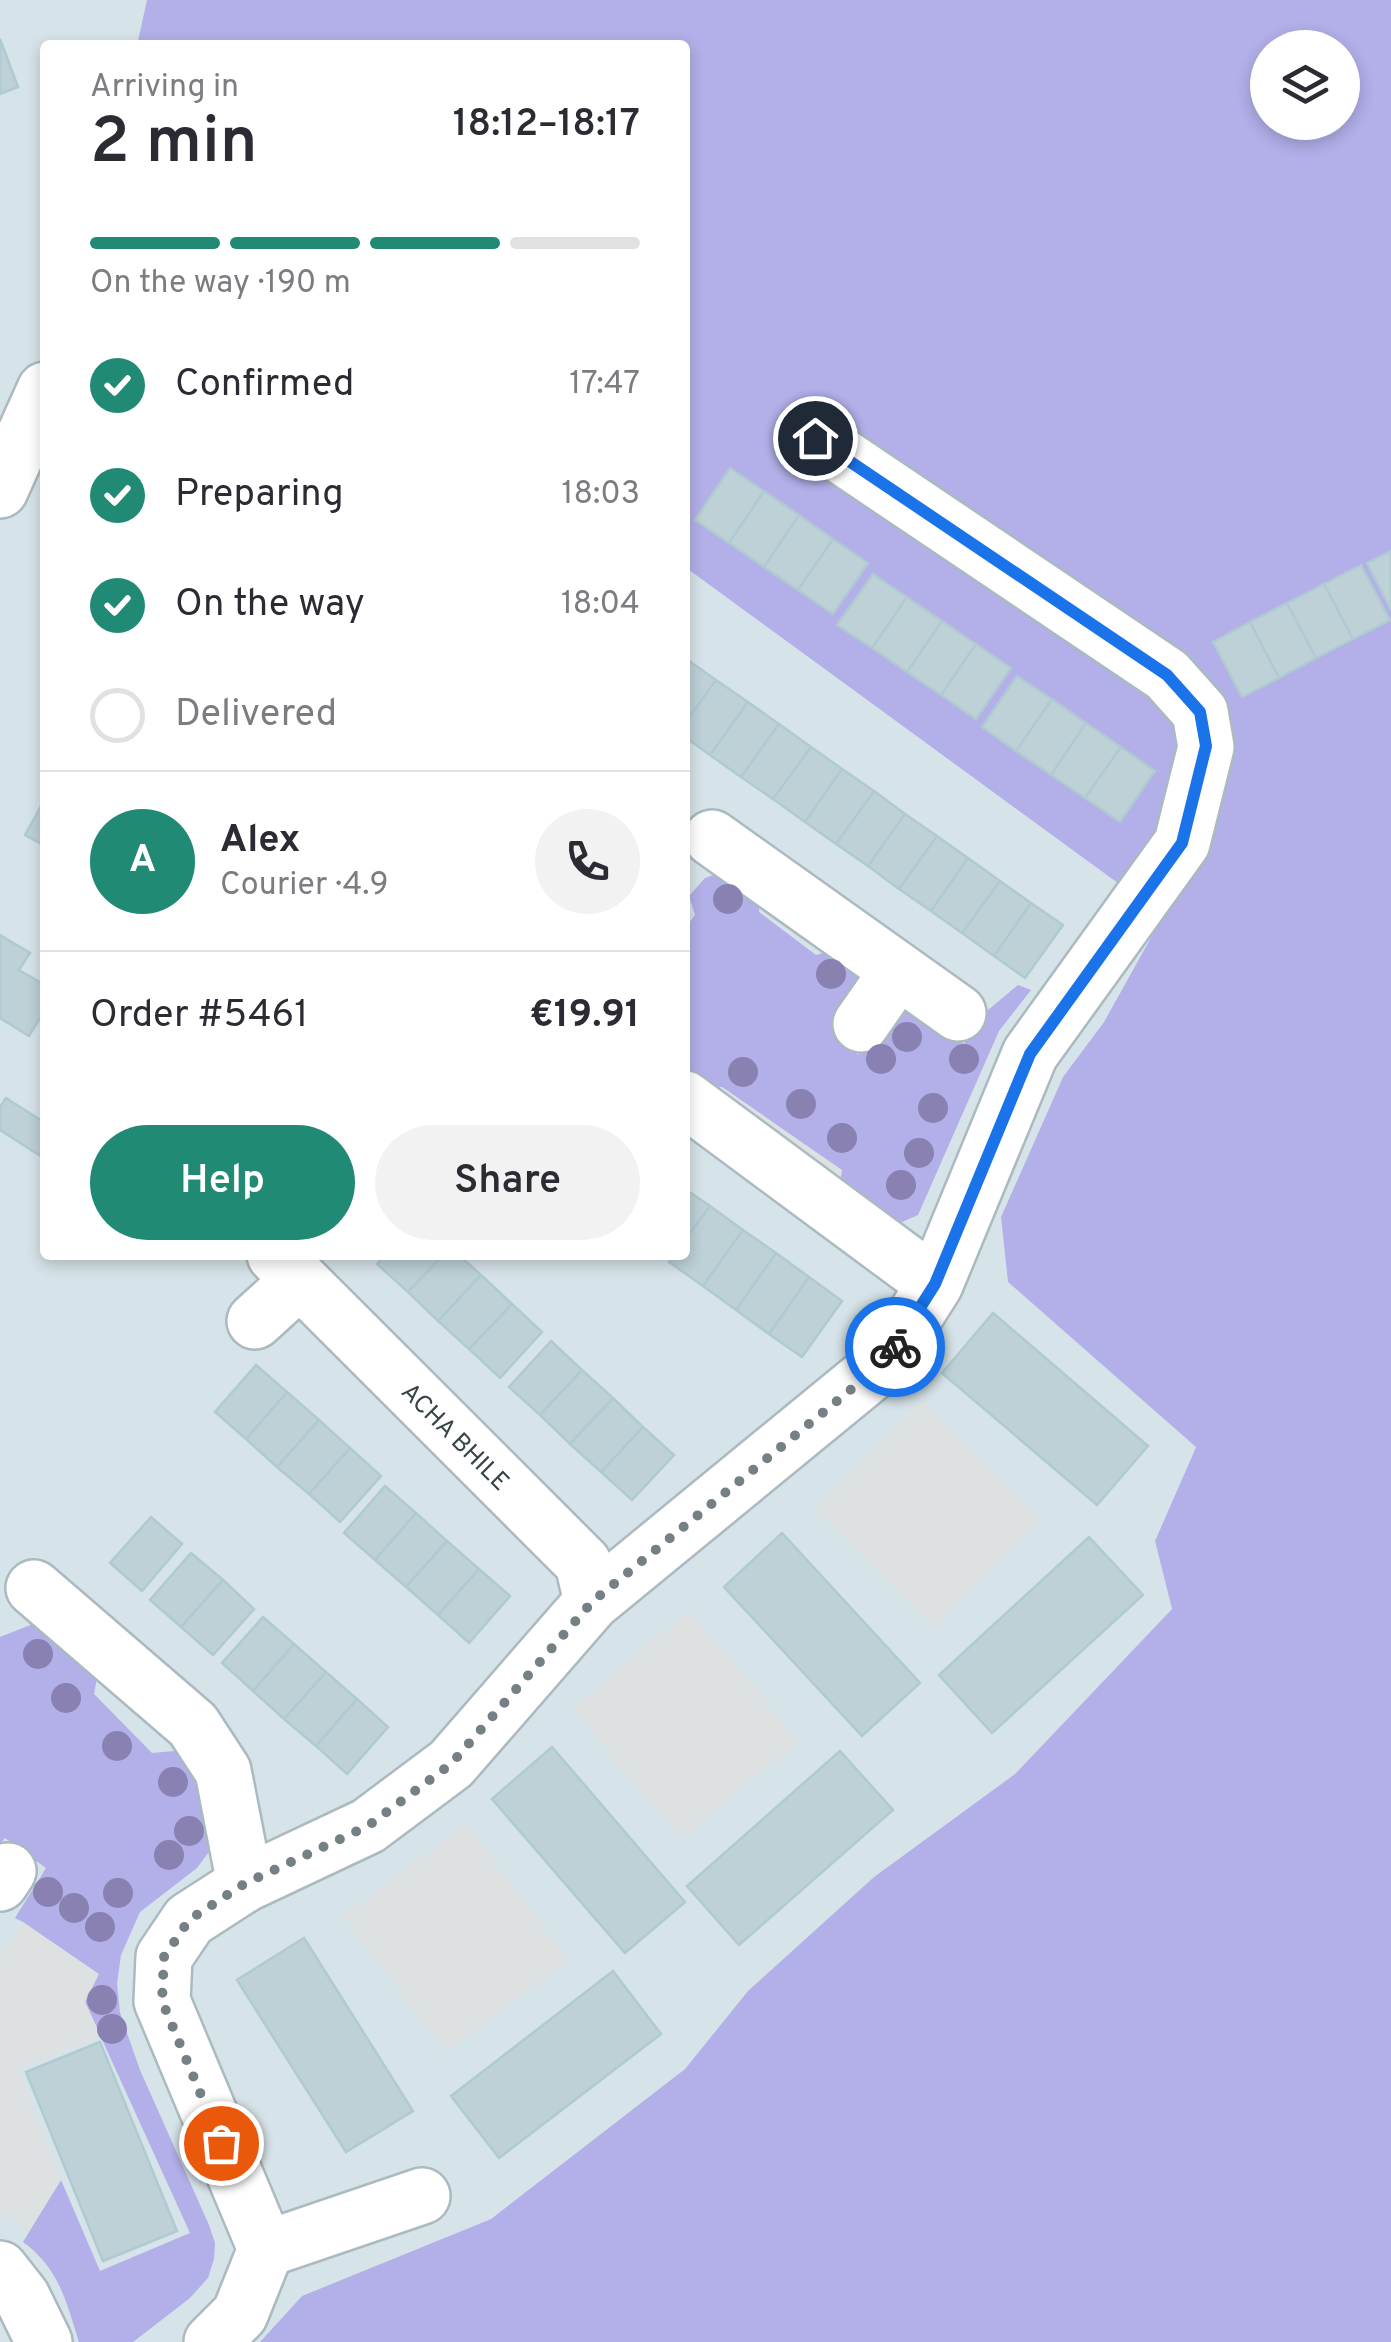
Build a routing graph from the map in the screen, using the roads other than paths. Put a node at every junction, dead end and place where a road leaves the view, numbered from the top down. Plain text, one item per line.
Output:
1 (40, 401) edge
2 (815, 438) dead end
3 (0, 490) edge
4 (694, 843) edge
5 (898, 971) junction
6 (958, 1014) dead end
7 (862, 1024) dead end
8 (690, 1103) edge
9 (288, 1268) edge
10 (935, 1284) junction
11 (255, 1320) dead end
12 (29, 1588) edge
13 (592, 1602) junction
14 (244, 1884) junction
15 (422, 2196) dead end
16 (266, 2249) junction
17 (0, 2270) edge
18 (44, 2342) edge
19 (212, 2342) edge

1 - 3 street
2 - 10 street
4 - 5 street
5 - 6 street
5 - 7 street
8 - 10 street
9 - 11 street, ACHA BHILE
9 - 13 street, ACHA BHILE
10 - 13 street
12 - 14 street
13 - 14 street
14 - 16 street
15 - 16 street
16 - 19 street
17 - 18 street

